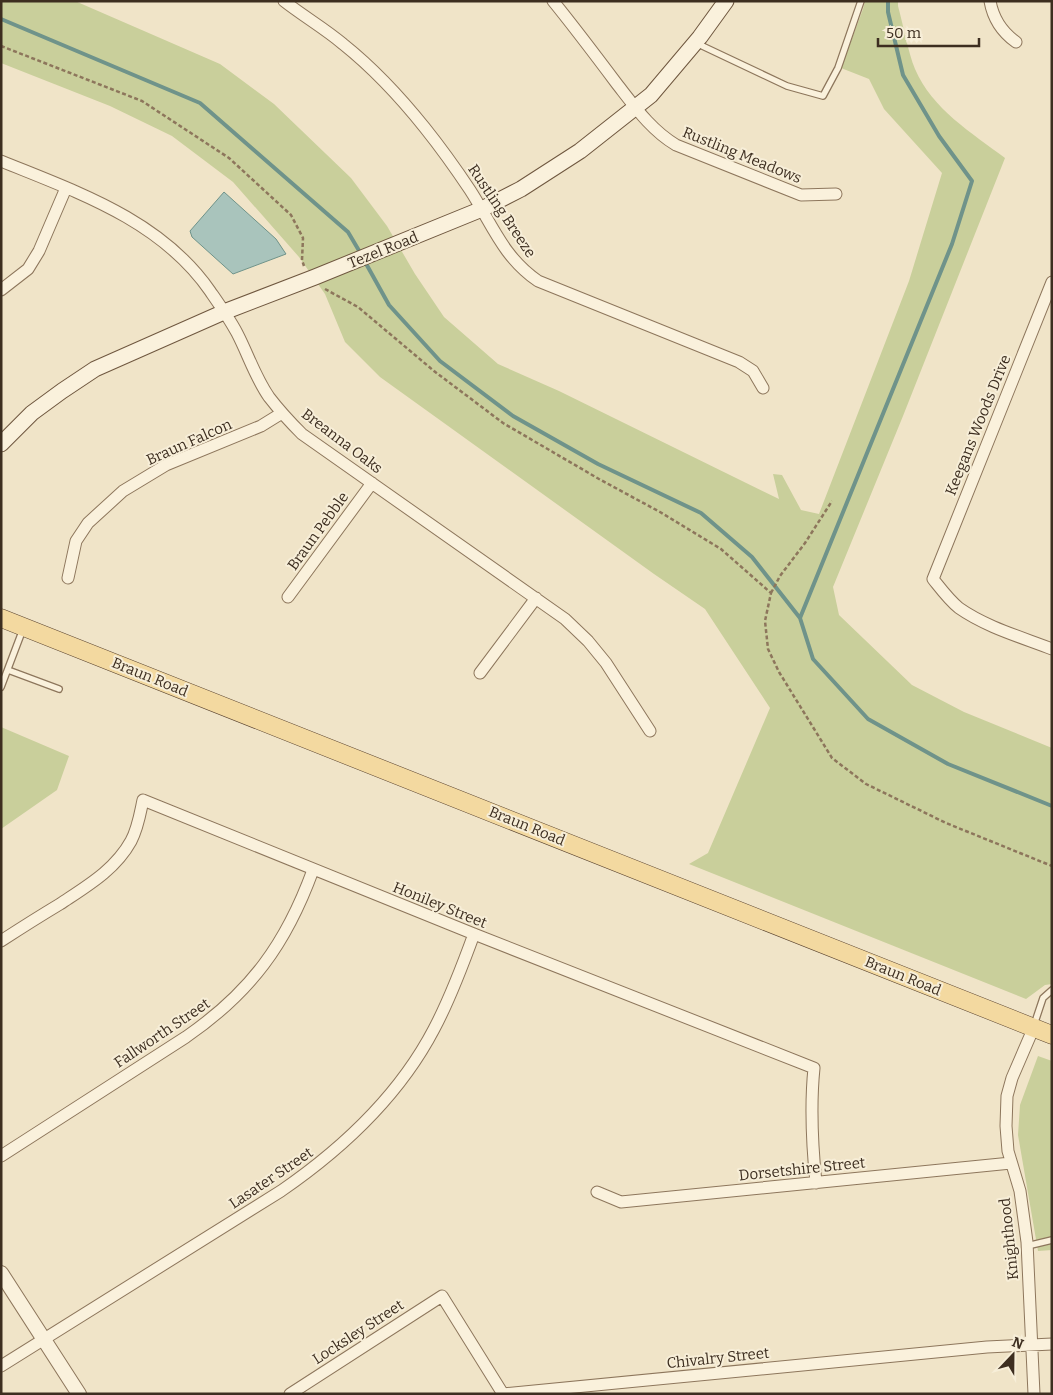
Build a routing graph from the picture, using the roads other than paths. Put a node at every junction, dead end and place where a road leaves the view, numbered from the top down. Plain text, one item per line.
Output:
1 (553, 1) edge
2 (726, 1) edge
3 (861, 1) edge
4 (990, 1) edge
5 (287, 2) edge
6 (1016, 42) dead end
7 (695, 43) junction
8 (635, 108) junction
9 (1, 161) edge
10 (66, 188) junction
11 (836, 194) dead end
12 (482, 209) junction
13 (1051, 282) edge
14 (1, 290) edge
15 (224, 312) junction
16 (763, 388) dead end
17 (282, 413) junction
18 (1, 444) edge
19 (372, 483) junction
20 (68, 578) dead end
21 (288, 597) dead end
22 (536, 598) junction
23 (1, 618) edge
24 (24, 627) junction
25 (1052, 649) edge
26 (8, 670) junction
27 (480, 673) dead end
28 (1, 687) edge
29 (59, 689) dead end
30 (650, 732) dead end
31 (313, 870) junction
32 (474, 934) junction
33 (1, 941) edge
34 (1052, 990) edge
35 (1034, 1027) junction
36 (1052, 1035) edge
37 (1, 1156) edge
38 (1011, 1163) junction
39 (816, 1183) junction
40 (597, 1192) dead end
41 (1052, 1240) edge
42 (1027, 1246) junction
43 (1, 1274) edge
44 (442, 1296) joint
45 (43, 1339) junction
46 (1032, 1344) junction
47 (1052, 1344) edge
48 (1, 1366) edge
49 (78, 1394) edge
50 (290, 1394) edge
51 (1034, 1394) edge

1 - 8 street, Rustling Meadows
2 - 7 main road, Tezel Road
3 - 7 lane
4 - 6 street
5 - 12 street, Rustling Breeze
7 - 8 main road, Tezel Road
8 - 11 street, Rustling Meadows
8 - 12 main road, Tezel Road
9 - 10 street, Breanna Oaks
10 - 14 street
10 - 15 street, Breanna Oaks
12 - 15 main road, Tezel Road
12 - 16 street, Rustling Breeze
13 - 25 street, Keegans Woods Drive
15 - 17 street, Breanna Oaks
15 - 18 main road, Tezel Road
17 - 19 street, Breanna Oaks
17 - 20 street, Braun Falcon
19 - 21 street, Braun Pebble
19 - 22 street, Breanna Oaks
22 - 27 street
22 - 30 street, Breanna Oaks
23 - 24 main road, Braun Road
24 - 26 lane
24 - 35 main road, Braun Road
26 - 28 lane
26 - 29 lane
31 - 32 street, Honiley Street
31 - 33 street, Honiley Street
31 - 37 street, Fallworth Street
32 - 39 street, Honiley Street
32 - 45 street, Lasater Street
34 - 35 lane
35 - 36 main road, Braun Road
35 - 38 street, Knighthood
38 - 39 street, Dorsetshire Street
38 - 42 street, Knighthood
39 - 40 street, Dorsetshire Street
41 - 42 lane
42 - 46 street, Knighthood
43 - 45 street
44 - 46 street, Chivalry Street
44 - 50 street, Locksley Street
45 - 48 street, Lasater Street
45 - 49 street
46 - 47 street, Chivalry Street
46 - 51 street, Knighthood

